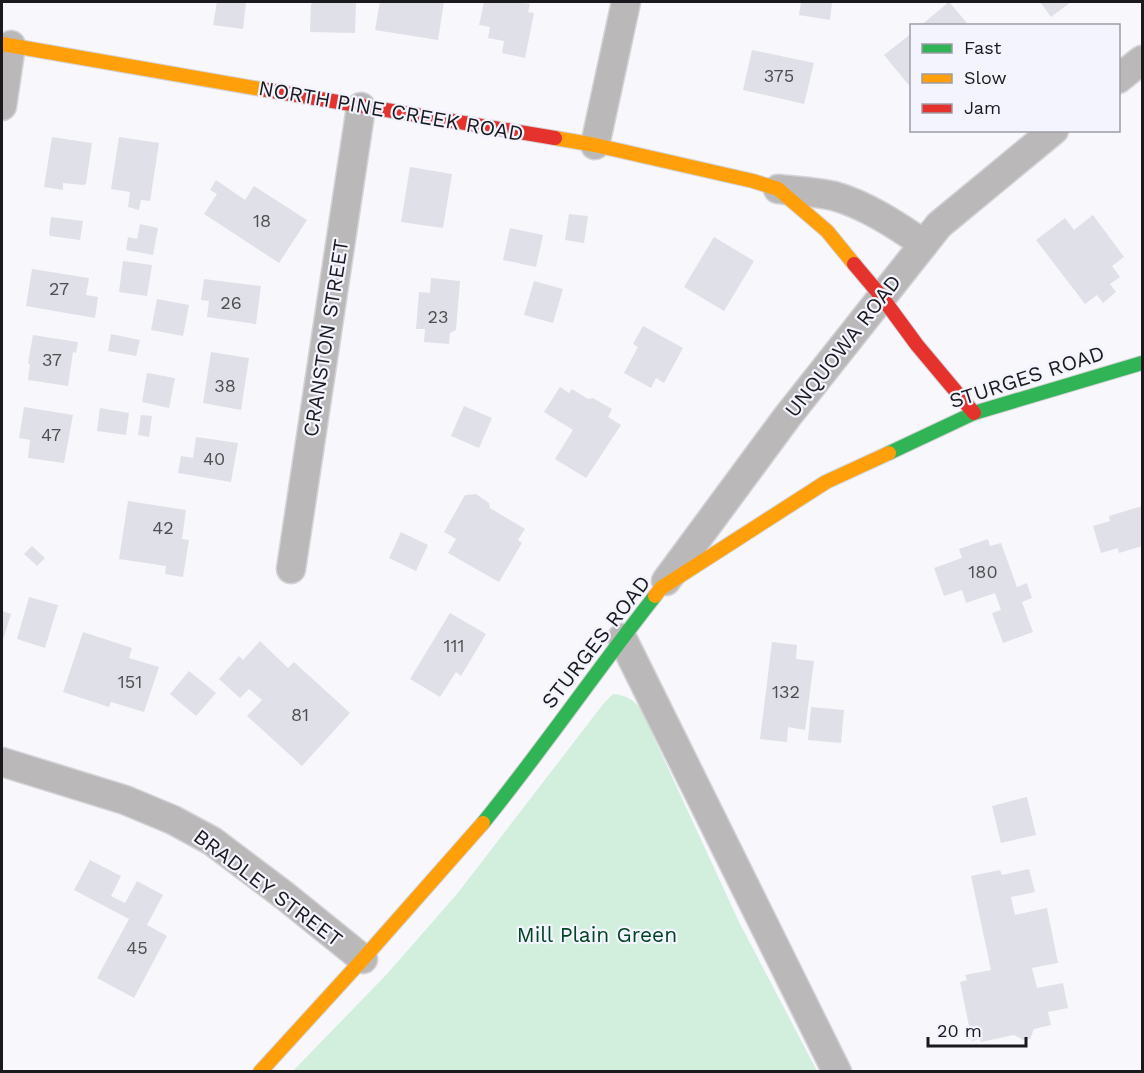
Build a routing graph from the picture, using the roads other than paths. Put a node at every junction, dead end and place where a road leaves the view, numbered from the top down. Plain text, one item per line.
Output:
1 (626, 2) edge
2 (6, 44) edge
3 (1143, 60) edge
4 (1120, 78) edge
5 (2, 106) edge
6 (361, 107) junction
7 (1052, 132) edge
8 (595, 145) junction
9 (778, 189) junction
10 (924, 244) junction
11 (881, 296) junction
12 (1143, 363) edge
13 (974, 413) junction
14 (291, 569) dead end
15 (661, 588) junction
16 (622, 638) junction
17 (2, 762) edge
18 (363, 959) junction
19 (260, 1071) edge
20 (837, 1071) edge

1 - 8 street
2 - 5 street
2 - 6 main road, NORTH PINE CREEK ROAD
3 - 4 street
6 - 8 main road, NORTH PINE CREEK ROAD
6 - 14 street, CRANSTON STREET
7 - 10 street, UNQUOWA ROAD
8 - 9 main road, NORTH PINE CREEK ROAD
9 - 10 street, NORTH PINE CREEK ROAD
9 - 11 main road, NORTH PINE CREEK ROAD
10 - 11 street, UNQUOWA ROAD
11 - 13 main road, NORTH PINE CREEK ROAD
11 - 15 street, UNQUOWA ROAD
12 - 13 main road, STURGES ROAD
13 - 15 main road, STURGES ROAD
15 - 16 main road, STURGES ROAD
16 - 18 main road, STURGES ROAD
16 - 20 street
17 - 18 street, BRADLEY STREET
18 - 19 main road, STURGES ROAD

